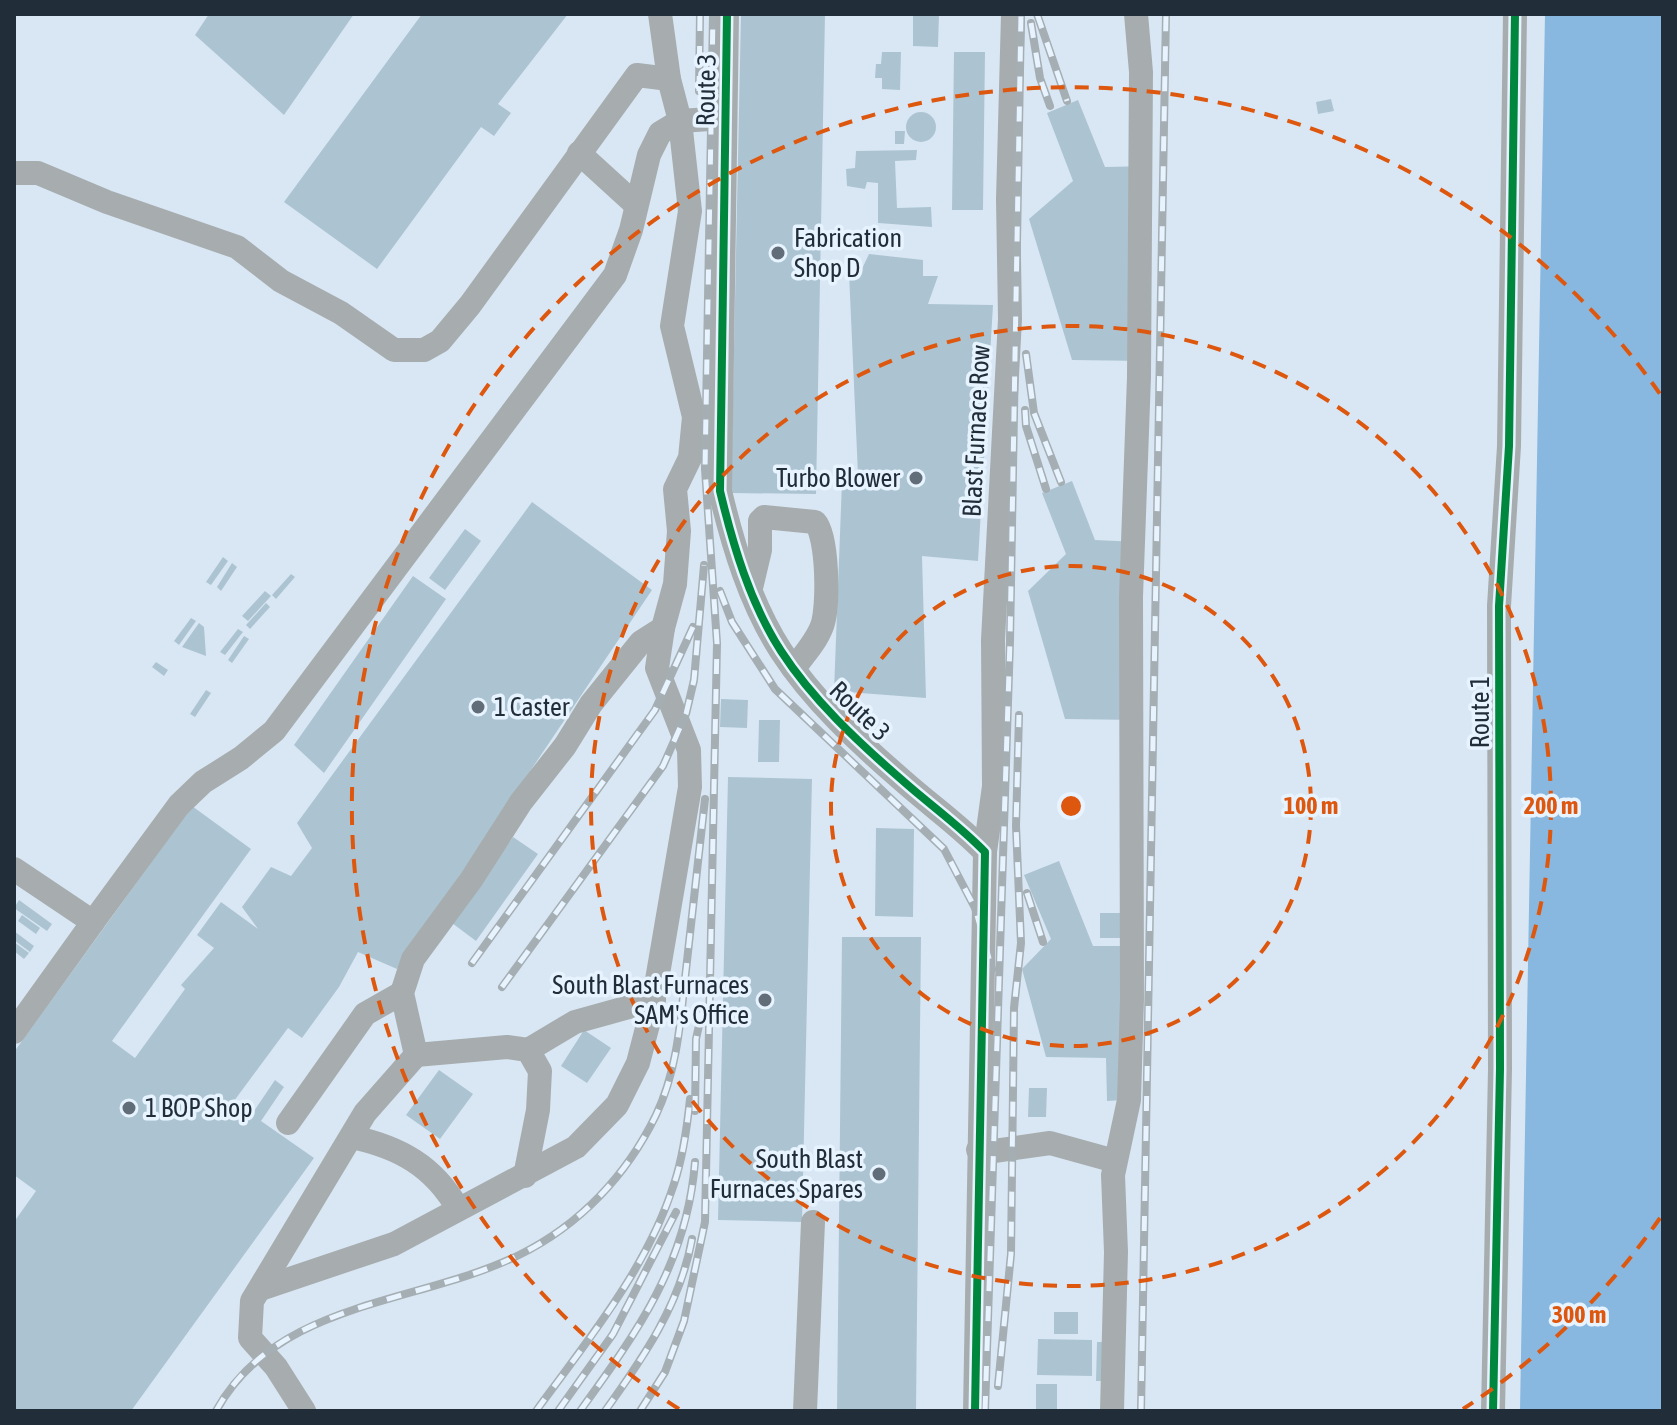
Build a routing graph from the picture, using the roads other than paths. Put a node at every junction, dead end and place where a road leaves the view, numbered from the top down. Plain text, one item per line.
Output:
1 (660, 14) edge
2 (727, 14) edge
3 (1013, 14) edge
4 (1136, 14) edge
5 (1515, 14) edge
6 (669, 79) junction
7 (725, 118) junction
8 (680, 121) junction
9 (579, 153) junction
10 (14, 173) edge
11 (636, 205) junction
12 (751, 588) junction
13 (663, 628) junction
14 (794, 668) junction
15 (985, 852) junction
16 (17, 875) edge
17 (93, 922) junction
18 (402, 993) junction
19 (654, 1000) junction
20 (14, 1032) edge
21 (528, 1050) junction
22 (416, 1055) junction
23 (288, 1123) dead end
24 (352, 1137) junction
25 (978, 1150) junction
26 (1115, 1161) junction
27 (525, 1176) junction
28 (458, 1209) junction
29 (813, 1222) dead end
30 (260, 1289) junction
31 (304, 1411) edge
32 (805, 1411) edge
33 (975, 1411) edge
34 (1112, 1411) edge
35 (1493, 1411) edge

1 - 6 street
2 - 7 street, Route 3
3 - 15 street, Blast Furnace Row
4 - 26 street
5 - 35 street, Route 1
6 - 8 street
6 - 9 street
7 - 8 street
7 - 12 street, Route 3
8 - 11 street
8 - 13 street
9 - 10 street
9 - 11 street
11 - 17 street
12 - 14 street, Route 3
12 - 14 street
13 - 18 street
13 - 19 street
14 - 15 street, Route 3
15 - 25 street
16 - 17 street
17 - 20 street
18 - 22 street
18 - 23 street
19 - 21 street
19 - 27 street
21 - 22 street
21 - 27 street
22 - 24 street
24 - 28 street
24 - 30 street
25 - 26 street
25 - 33 street
26 - 34 street
27 - 28 street
28 - 30 street
29 - 32 street
30 - 31 street

